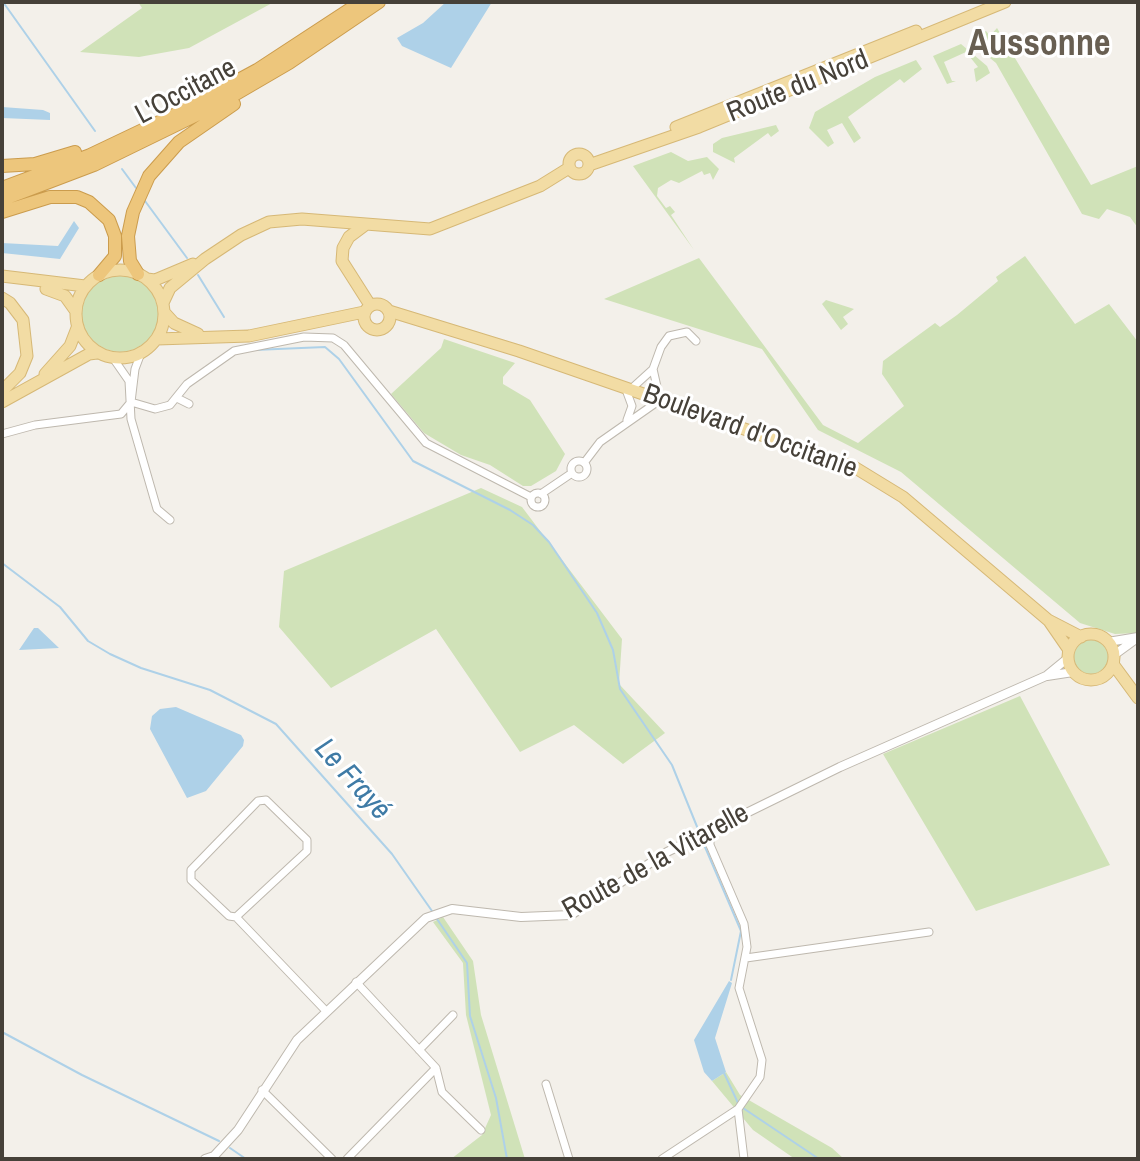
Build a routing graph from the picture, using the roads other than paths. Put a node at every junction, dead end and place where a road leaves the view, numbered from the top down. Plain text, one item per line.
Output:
1 (361, 2) edge
2 (379, 2) edge
3 (987, 2) edge
4 (1005, 2) edge
5 (289, 63) junction
6 (172, 116) junction
7 (588, 162) junction
8 (2, 166) edge
9 (2, 188) edge
10 (2, 200) edge
11 (2, 212) edge
12 (365, 225) junction
13 (205, 259) junction
14 (99, 275) junction
15 (142, 277) junction
16 (2, 279) edge
17 (85, 286) junction
18 (2, 298) edge
19 (163, 308) junction
20 (75, 310) junction
21 (366, 314) junction
22 (389, 317) junction
23 (77, 328) junction
24 (202, 335) junction
25 (157, 339) junction
26 (696, 341) dead end
27 (97, 353) junction
28 (141, 353) junction
29 (113, 358) junction
30 (653, 369) junction
31 (39, 380) junction
32 (628, 388) junction
33 (2, 391) edge
34 (177, 398) junction
35 (660, 400) junction
36 (2, 402) edge
37 (131, 402) junction
38 (189, 404) dead end
39 (626, 422) junction
40 (2, 434) edge
41 (541, 494) junction
42 (531, 497) junction
43 (170, 520) dead end
44 (1048, 620) junction
45 (1081, 637) junction
46 (1138, 637) edge
47 (1108, 642) junction
48 (1068, 654) junction
49 (1113, 659) junction
50 (1073, 672) junction
51 (1046, 676) junction
52 (1102, 677) junction
53 (1138, 699) edge
54 (707, 831) junction
55 (236, 917) junction
56 (929, 932) dead end
57 (746, 958) junction
58 (356, 982) junction
59 (325, 1010) junction
60 (453, 1015) dead end
61 (419, 1050) junction
62 (436, 1068) junction
63 (427, 1078) junction
64 (546, 1084) dead end
65 (262, 1090) junction
66 (442, 1092) junction
67 (738, 1109) junction
68 (481, 1130) dead end
69 (205, 1159) edge
70 (332, 1159) edge
71 (347, 1159) edge
72 (569, 1159) edge
73 (662, 1159) edge
74 (744, 1159) edge

1 - 6 highway, L'Occitane
2 - 5 highway, L'Occitane
3 - 7 main road, Route du Nord
4 - 7 main road, Route du Nord
5 - 10 highway, L'Occitane
5 - 15 highway
6 - 8 highway
6 - 9 highway, L'Occitane
7 - 12 main road
11 - 14 highway
12 - 13 main road
12 - 21 main road
13 - 15 main road
13 - 19 main road
14 - 15 main road
14 - 17 main road
15 - 19 main road
16 - 17 main road
16 - 20 main road
17 - 20 main road
18 - 33 main road
19 - 24 main road, Boulevard d'Occitanie
19 - 25 main road
20 - 23 main road
21 - 22 main road, Boulevard d'Occitanie
21 - 22 main road, Boulevard d'Occitanie
21 - 24 main road, Boulevard d'Occitanie
22 - 32 main road, Boulevard d'Occitanie
23 - 27 main road
23 - 31 main road
24 - 25 main road, Boulevard d'Occitanie
25 - 28 main road
26 - 30 street
27 - 29 main road
27 - 31 main road
28 - 29 main road
28 - 37 street
29 - 37 street
30 - 32 street
30 - 35 street
31 - 36 main road
32 - 35 main road, Boulevard d'Occitanie
32 - 39 street
34 - 37 street
34 - 38 street
34 - 42 street
35 - 39 street
35 - 44 main road, Boulevard d'Occitanie
37 - 40 street
37 - 43 street
39 - 41 street
41 - 42 street
41 - 42 street
44 - 45 main road, Boulevard d'Occitanie
44 - 48 main road, Boulevard d'Occitanie
45 - 47 main road
45 - 48 main road
46 - 47 street
46 - 49 street
47 - 49 main road
48 - 50 main road
48 - 51 street, Route de la Vitarelle
49 - 52 main road
49 - 53 main road
50 - 51 street, Route de la Vitarelle
50 - 52 main road
51 - 54 street, Route de la Vitarelle
52 - 53 main road
54 - 57 street
54 - 58 street, Route de la Vitarelle
55 - 55 street
55 - 59 street
56 - 57 street
57 - 67 street
58 - 59 street, Route de la Vitarelle
58 - 61 street
59 - 65 street, Route de la Vitarelle
60 - 61 street
61 - 62 street
62 - 63 street
62 - 66 street
63 - 66 street
63 - 71 street
64 - 72 street
65 - 69 street, Route de la Vitarelle
65 - 70 street
66 - 68 street
67 - 73 street
67 - 74 street

